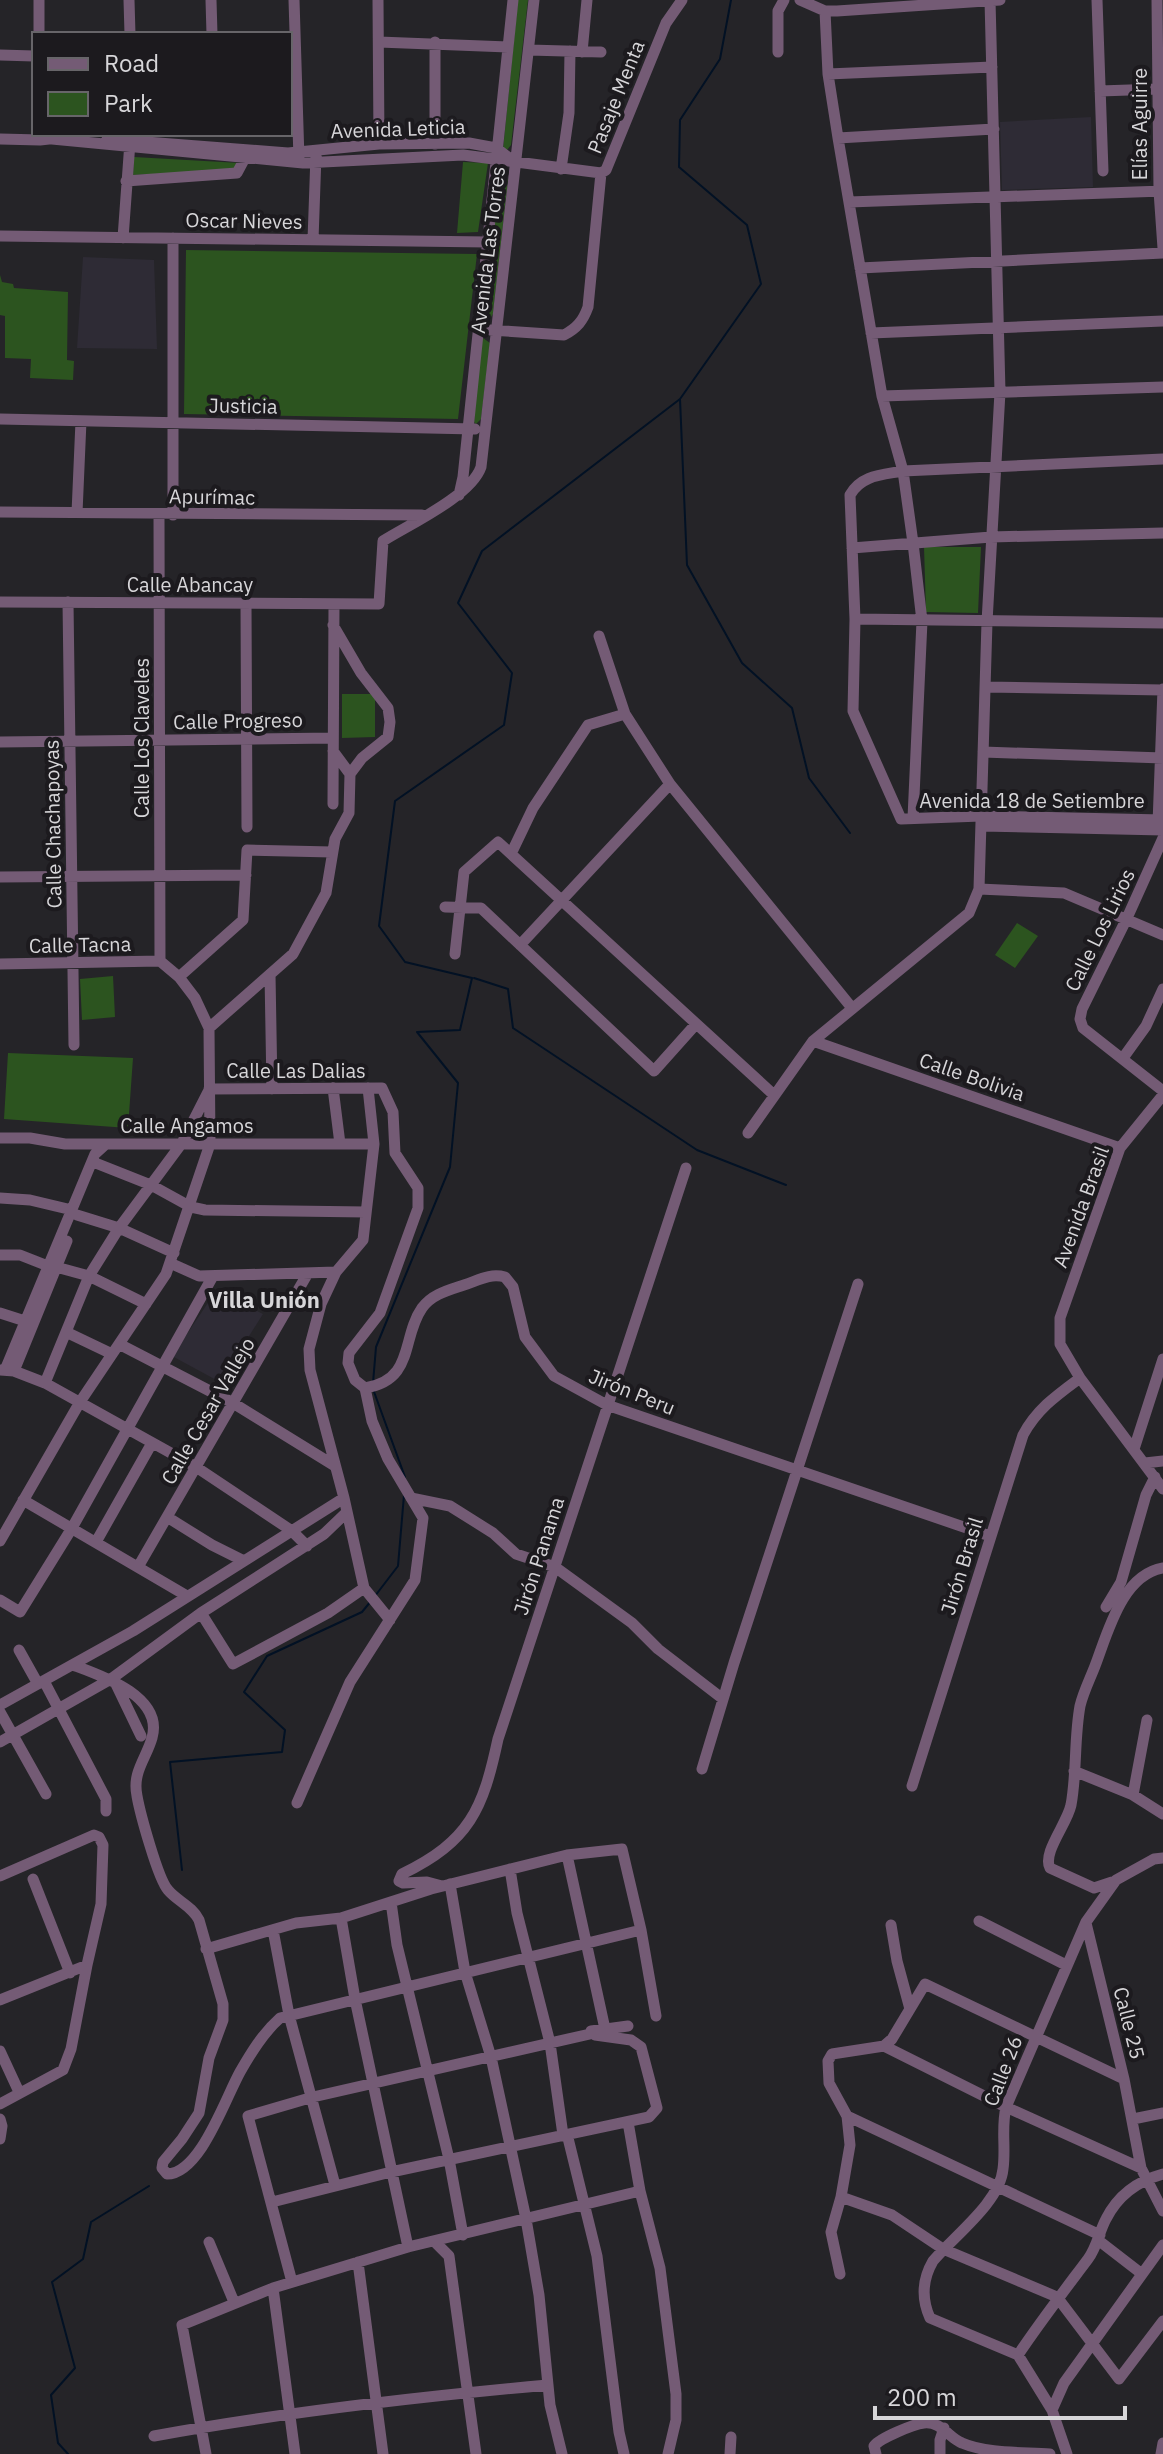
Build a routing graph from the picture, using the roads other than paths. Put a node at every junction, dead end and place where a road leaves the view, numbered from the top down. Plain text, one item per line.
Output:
1 (39, 0) edge
2 (129, 0) edge
3 (211, 0) edge
4 (294, 0) edge
5 (378, 0) edge
6 (513, 0) edge
7 (534, 0) edge
8 (587, 0) edge
9 (682, 0) edge
10 (784, 0) edge
11 (800, 0) edge
12 (990, 0) edge
13 (1000, 0) edge
14 (1097, 0) edge
15 (1157, 0) edge
16 (825, 11) junction
17 (39, 32) edge
18 (130, 32) edge
19 (212, 32) edge
20 (379, 42) junction
21 (435, 42) junction
22 (508, 47) junction
23 (529, 50) junction
24 (576, 51) junction
25 (601, 52) dead end
26 (778, 52) dead end
27 (0, 55) edge
28 (32, 56) edge
29 (992, 67) junction
30 (828, 74) junction
31 (1158, 89) junction
32 (1100, 91) junction
33 (994, 129) junction
34 (44, 138) edge
35 (838, 138) junction
36 (0, 139) edge
37 (216, 140) edge
38 (130, 141) edge
39 (379, 144) junction
40 (435, 144) junction
41 (496, 154) junction
42 (299, 157) junction
43 (316, 157) junction
44 (245, 158) junction
45 (516, 163) junction
46 (561, 169) junction
47 (1103, 171) dead end
48 (601, 173) junction
49 (126, 181) junction
50 (1161, 191) edge
51 (996, 196) junction
52 (849, 202) junction
53 (0, 236) edge
54 (123, 238) junction
55 (173, 238) junction
56 (313, 240) junction
57 (488, 242) junction
58 (1163, 251) edge
59 (997, 261) junction
60 (860, 268) junction
61 (1163, 321) edge
62 (999, 327) junction
63 (479, 329) junction
64 (497, 331) junction
65 (871, 333) junction
66 (1163, 387) edge
67 (1000, 392) junction
68 (882, 396) junction
69 (0, 419) edge
70 (81, 421) junction
71 (173, 423) junction
72 (468, 429) junction
73 (485, 429) junction
74 (1163, 459) edge
75 (996, 466) junction
76 (903, 471) junction
77 (459, 495) junction
78 (0, 512) edge
79 (77, 513) junction
80 (159, 515) junction
81 (173, 515) junction
82 (423, 515) junction
83 (382, 517) junction
84 (1163, 533) edge
85 (991, 537) junction
86 (383, 541) junction
87 (913, 543) junction
88 (852, 548) junction
89 (0, 602) edge
90 (68, 602) junction
91 (159, 602) junction
92 (246, 603) junction
93 (334, 604) junction
94 (855, 619) junction
95 (922, 621) junction
96 (987, 622) junction
97 (1163, 623) edge
98 (333, 625) junction
99 (599, 636) dead end
100 (985, 687) junction
101 (1163, 690) edge
102 (625, 714) junction
103 (247, 739) junction
104 (160, 740) junction
105 (70, 741) junction
106 (0, 742) edge
107 (333, 744) junction
108 (983, 752) junction
109 (1162, 758) edge
110 (350, 774) junction
111 (670, 784) junction
112 (333, 804) dead end
113 (907, 818) junction
114 (981, 821) junction
115 (247, 827) dead end
116 (1161, 832) edge
117 (332, 852) junction
118 (511, 854) junction
119 (160, 875) junction
120 (246, 875) junction
121 (72, 876) junction
122 (0, 877) edge
123 (979, 889) junction
124 (562, 900) junction
125 (445, 907) dead end
126 (460, 907) junction
127 (1127, 918) junction
128 (1163, 935) edge
129 (520, 945) junction
130 (455, 954) dead end
131 (160, 961) junction
132 (72, 963) junction
133 (0, 964) edge
134 (270, 974) junction
135 (179, 977) junction
136 (1163, 989) edge
137 (852, 1008) junction
138 (696, 1024) junction
139 (209, 1028) junction
140 (813, 1041) junction
141 (74, 1045) dead end
142 (1123, 1058) junction
143 (333, 1088) junction
144 (368, 1088) junction
145 (209, 1089) junction
146 (272, 1089) junction
147 (1163, 1093) edge
148 (774, 1095) junction
149 (748, 1133) dead end
150 (0, 1138) edge
151 (182, 1143) junction
152 (65, 1144) junction
153 (106, 1144) junction
154 (210, 1144) junction
155 (340, 1144) junction
156 (374, 1144) junction
157 (1120, 1148) junction
158 (98, 1158) junction
159 (686, 1168) dead end
160 (151, 1185) junction
161 (0, 1198) edge
162 (191, 1207) junction
163 (74, 1212) junction
164 (366, 1212) junction
165 (119, 1228) junction
166 (0, 1255) edge
167 (172, 1258) junction
168 (52, 1266) junction
169 (336, 1272) junction
170 (308, 1273) junction
171 (89, 1276) junction
172 (213, 1276) junction
173 (858, 1284) dead end
174 (146, 1304) junction
175 (0, 1313) edge
176 (25, 1321) junction
177 (66, 1332) junction
178 (116, 1349) junction
179 (1163, 1359) edge
180 (161, 1367) junction
181 (6, 1370) edge
182 (1080, 1378) junction
183 (45, 1383) junction
184 (365, 1388) junction
185 (1158, 1390) edge
186 (80, 1402) junction
187 (233, 1403) junction
188 (607, 1405) junction
189 (128, 1429) junction
190 (152, 1443) junction
191 (1134, 1449) junction
192 (1163, 1461) edge
193 (1145, 1463) junction
194 (335, 1466) junction
195 (196, 1467) junction
196 (797, 1470) junction
197 (1155, 1477) junction
198 (1163, 1489) edge
199 (344, 1498) junction
200 (411, 1498) junction
201 (23, 1500) junction
202 (347, 1512) junction
203 (167, 1517) junction
204 (72, 1528) junction
205 (292, 1531) junction
206 (990, 1536) junction
207 (0, 1541) edge
208 (96, 1542) junction
209 (307, 1546) junction
210 (244, 1561) junction
211 (138, 1567) junction
212 (555, 1567) junction
213 (1163, 1568) edge
214 (1121, 1582) junction
215 (1134, 1586) junction
216 (370, 1595) junction
217 (187, 1596) junction
218 (0, 1600) edge
219 (1106, 1607) dead end
220 (201, 1613) junction
221 (390, 1620) junction
222 (19, 1650) dead end
223 (73, 1665) junction
224 (113, 1680) junction
225 (41, 1682) junction
226 (723, 1699) junction
227 (0, 1705) edge
228 (58, 1709) junction
229 (0, 1712) edge
230 (1147, 1720) dead end
231 (12, 1735) junction
232 (141, 1736) dead end
233 (0, 1742) edge
234 (702, 1769) dead end
235 (1074, 1771) junction
236 (912, 1786) dead end
237 (46, 1794) dead end
238 (1133, 1795) junction
239 (297, 1803) dead end
240 (106, 1811) dead end
241 (1163, 1814) edge
242 (567, 1855) junction
243 (1163, 1858) edge
244 (510, 1869) junction
245 (0, 1876) edge
246 (33, 1879) dead end
247 (1116, 1880) junction
248 (446, 1885) junction
249 (391, 1902) junction
250 (341, 1918) junction
251 (979, 1921) dead end
252 (1086, 1922) junction
253 (891, 1925) dead end
254 (273, 1930) junction
255 (641, 1930) junction
256 (587, 1942) junction
257 (206, 1949) junction
258 (527, 1957) junction
259 (87, 1965) junction
260 (1066, 1965) junction
261 (465, 1972) junction
262 (70, 1973) junction
263 (408, 1986) junction
264 (355, 1999) junction
265 (0, 2000) edge
266 (910, 2009) junction
267 (289, 2015) junction
268 (656, 2016) dead end
269 (628, 2026) dead end
270 (605, 2029) junction
271 (590, 2034) junction
272 (1036, 2035) junction
273 (550, 2043) junction
274 (884, 2046) junction
275 (0, 2051) edge
276 (491, 2057) junction
277 (429, 2071) junction
278 (1124, 2079) junction
279 (373, 2083) junction
280 (19, 2092) junction
281 (313, 2097) junction
282 (0, 2104) edge
283 (1006, 2107) junction
284 (1163, 2113) edge
285 (847, 2116) junction
286 (0, 2119) edge
287 (1133, 2119) junction
288 (628, 2122) junction
289 (565, 2135) junction
290 (0, 2139) edge
291 (509, 2147) junction
292 (449, 2159) junction
293 (391, 2172) junction
294 (1142, 2174) junction
295 (1163, 2174) edge
296 (335, 2185) junction
297 (999, 2186) junction
298 (640, 2191) junction
299 (841, 2197) junction
300 (272, 2202) junction
301 (583, 2204) junction
302 (1163, 2211) edge
303 (526, 2219) junction
304 (463, 2235) junction
305 (1099, 2238) junction
306 (209, 2242) dead end
307 (435, 2242) junction
308 (1163, 2245) edge
309 (408, 2247) junction
310 (943, 2249) junction
311 (358, 2262) junction
312 (840, 2274) dead end
313 (1142, 2274) junction
314 (292, 2282) junction
315 (273, 2288) junction
316 (1057, 2297) junction
317 (234, 2302) junction
318 (1163, 2321) edge
319 (1093, 2342) junction
320 (1018, 2355) junction
321 (548, 2385) junction
322 (468, 2392) junction
323 (376, 2404) junction
324 (1052, 2410) junction
325 (290, 2416) junction
326 (201, 2427) junction
327 (944, 2428) junction
328 (154, 2436) dead end
329 (731, 2437) dead end
330 (1163, 2443) edge
331 (206, 2454) edge
332 (295, 2454) edge
333 (383, 2454) edge
334 (476, 2454) edge
335 (562, 2454) edge
336 (624, 2454) edge
337 (668, 2454) edge
338 (730, 2454) edge
339 (876, 2454) edge
340 (940, 2454) edge
341 (1050, 2454) edge
342 (1067, 2454) edge
343 (1161, 2454) edge

1 - 17 street
2 - 18 street
3 - 19 street
4 - 42 street
5 - 20 street
6 - 22 street, Avenida Las Torres
7 - 23 street, Avenida Las Torres
8 - 24 street
9 - 48 street, Pasaje Menta
10 - 26 street
11 - 16 street
12 - 13 street
12 - 16 street
12 - 29 street
14 - 32 street
15 - 31 street, Elías Aguirre
16 - 30 street
20 - 21 street
20 - 39 street
21 - 22 street
21 - 40 street
22 - 41 street, Avenida Las Torres
23 - 24 street
23 - 45 street, Avenida Las Torres
24 - 25 street
24 - 46 street
27 - 28 street
29 - 30 street
29 - 33 street
30 - 35 street
31 - 32 street
31 - 50 street, Elías Aguirre
32 - 47 street
33 - 35 street
33 - 51 street
34 - 36 street, Avenida Leticia
34 - 38 street, Avenida Leticia
35 - 52 street
37 - 38 street, Avenida Leticia
37 - 42 street, Avenida Leticia
38 - 44 street, Avenida Leticia
38 - 49 street
39 - 40 street, Avenida Leticia
39 - 43 street, Avenida Leticia
40 - 41 street, Avenida Leticia
41 - 43 street, Avenida Leticia
41 - 45 street
41 - 57 street, Avenida Las Torres
42 - 43 street, Avenida Leticia
42 - 44 street, Avenida Leticia
43 - 56 street
44 - 49 street
45 - 46 street, Pasaje Menta
45 - 64 street, Avenida Las Torres
46 - 48 street, Pasaje Menta
48 - 64 street
49 - 54 street
50 - 51 street
50 - 58 street, Elías Aguirre
51 - 52 street
51 - 59 street
52 - 60 street
53 - 54 street, Oscar Nieves
54 - 55 street, Oscar Nieves
55 - 56 street, Oscar Nieves
55 - 71 street
56 - 57 street, Oscar Nieves
57 - 63 street, Avenida Las Torres
58 - 59 street
59 - 60 street
59 - 62 street
60 - 65 street
61 - 62 street
62 - 65 street
62 - 67 street
63 - 64 street
63 - 72 street, Avenida Las Torres
64 - 73 street, Avenida Las Torres
65 - 68 street
66 - 67 street
67 - 68 street
67 - 75 street
68 - 76 street
69 - 70 street, Justicia
70 - 71 street, Justicia
70 - 79 street
71 - 72 street, Justicia
71 - 81 street
72 - 73 street, Justicia
72 - 77 street, Avenida Las Torres
73 - 77 street, Avenida Las Torres
74 - 75 street
75 - 76 street
75 - 85 street
76 - 87 street
76 - 88 street
77 - 82 street, Avenida Las Torres
78 - 79 street, Apurímac
79 - 80 street, Apurímac
80 - 81 street, Apurímac
80 - 91 street, Calle Los Claveles
81 - 83 street, Apurímac
82 - 83 street, Apurímac
82 - 86 street, Avenida Las Torres
83 - 86 street
84 - 85 street
85 - 87 street
85 - 96 street
86 - 93 street, Calle Abancay
87 - 88 street
87 - 95 street
88 - 94 street
89 - 90 street, Calle Abancay
90 - 91 street, Calle Abancay
90 - 105 street, Calle Chachapoyas
91 - 92 street, Calle Abancay
91 - 104 street, Calle Los Claveles
92 - 93 street, Calle Abancay
92 - 103 street
93 - 98 street
94 - 95 street
94 - 113 street
95 - 96 street
95 - 113 street
96 - 97 street
96 - 100 street
98 - 107 street
98 - 110 street
99 - 102 street
100 - 101 street
100 - 108 street
101 - 109 street
102 - 111 street
102 - 118 street
103 - 104 street, Calle Progreso
103 - 107 street, Calle Progreso
103 - 115 street
104 - 105 street, Calle Progreso
104 - 119 street, Calle Los Claveles
105 - 106 street, Calle Progreso
105 - 121 street, Calle Chachapoyas
107 - 110 street
107 - 112 street
108 - 109 street
108 - 114 street
109 - 116 street
110 - 117 street
111 - 124 street
111 - 137 street
113 - 114 street, Avenida 18 de Setiembre
114 - 116 street, Avenida 18 de Setiembre
114 - 123 street
116 - 127 street, Calle Los Lirios
117 - 120 street
117 - 134 street
118 - 124 street
118 - 126 street
119 - 120 street
119 - 121 street
119 - 131 street, Calle Los Claveles
120 - 135 street
121 - 122 street
121 - 132 street, Calle Chachapoyas
123 - 127 street
123 - 137 street
124 - 129 street
124 - 138 street
125 - 126 street
126 - 129 street
126 - 130 street
127 - 128 street
127 - 142 street, Calle Los Lirios
129 - 138 street
131 - 132 street, Calle Tacna
131 - 135 street
132 - 133 street, Calle Tacna
132 - 141 street, Calle Chachapoyas
134 - 139 street
134 - 146 street
135 - 139 street
136 - 142 street
137 - 140 street
138 - 148 street
139 - 145 street
140 - 148 street
140 - 157 street, Calle Bolivia
142 - 147 street, Calle Los Lirios
143 - 144 street, Calle Las Dalias
143 - 146 street, Calle Las Dalias
143 - 155 street
144 - 156 street
144 - 184 street, Calle Las Dalias
145 - 146 street, Calle Las Dalias
145 - 151 street
145 - 154 street
147 - 157 street, Avenida Brasil
148 - 149 street
150 - 152 street, Calle Angamos
151 - 153 street, Calle Angamos
151 - 154 street, Calle Angamos
151 - 160 street
152 - 153 street, Calle Angamos
152 - 158 street
153 - 158 street
154 - 155 street, Calle Angamos
154 - 162 street
155 - 156 street, Calle Angamos
156 - 164 street
157 - 182 street, Avenida Brasil
158 - 160 street
158 - 163 street
159 - 188 street, Jirón Panama
160 - 162 street
160 - 165 street
161 - 163 street
162 - 164 street
162 - 167 street
163 - 165 street
163 - 168 street
164 - 169 street
165 - 167 street
165 - 171 street
166 - 168 street
167 - 172 street
167 - 174 street
168 - 171 street
168 - 176 street
168 - 181 street
169 - 170 street
169 - 194 street
170 - 172 street
170 - 187 street, Calle Cesar Vallejo
171 - 174 street
171 - 177 street
172 - 180 street
173 - 196 street
174 - 178 street
175 - 176 street
176 - 181 street
177 - 178 street
177 - 183 street
178 - 180 street
178 - 186 street
179 - 185 street
180 - 187 street
180 - 189 street
181 - 183 street
182 - 191 street
182 - 206 street, Jirón Brasil
183 - 186 street
184 - 188 street, Jirón Peru
184 - 200 street
185 - 191 street
186 - 189 street
186 - 201 street
187 - 194 street
187 - 195 street, Calle Cesar Vallejo
188 - 196 street, Jirón Peru
188 - 212 street, Jirón Panama
189 - 190 street
189 - 204 street
190 - 195 street
190 - 208 street
191 - 193 street
192 - 193 street
193 - 197 street
194 - 199 street
195 - 203 street, Calle Cesar Vallejo
195 - 205 street
196 - 206 street, Jirón Peru
196 - 226 street
197 - 198 street
197 - 214 street
199 - 202 street
199 - 205 street
200 - 212 street
200 - 221 street
201 - 204 street
201 - 207 street
202 - 209 street
202 - 216 street
203 - 210 street
203 - 211 street, Calle Cesar Vallejo
204 - 208 street
204 - 218 street
205 - 209 street
205 - 210 street
206 - 236 street, Jirón Brasil
208 - 211 street
209 - 220 street
210 - 217 street
211 - 217 street
212 - 226 street
212 - 248 street, Jirón Panama
213 - 215 street
214 - 215 street
214 - 219 street
215 - 235 street
216 - 220 street
216 - 221 street
217 - 223 street
220 - 224 street
221 - 239 street
222 - 225 street
223 - 224 street
223 - 225 street
224 - 228 street
224 - 232 street
224 - 257 street
225 - 227 street
225 - 228 street
226 - 234 street
228 - 231 street
228 - 240 street
229 - 231 street
230 - 238 street
231 - 233 street
231 - 237 street
235 - 238 street
235 - 247 street
238 - 241 street
242 - 244 street
242 - 255 street
242 - 256 street
243 - 247 street, Calle 26
244 - 248 street
244 - 258 street
245 - 259 street
246 - 262 street
247 - 252 street, Calle 26
248 - 249 street
248 - 261 street
249 - 250 street
249 - 263 street
250 - 254 street
250 - 264 street
251 - 260 street
252 - 260 street, Calle 26
252 - 278 street, Calle 25
253 - 266 street
254 - 257 street
254 - 267 street
255 - 256 street
255 - 268 street
256 - 258 street
256 - 270 street
257 - 267 street
258 - 261 street
258 - 273 street
259 - 262 street
259 - 280 street
260 - 272 street, Calle 26
261 - 263 street
261 - 276 street
262 - 265 street
263 - 264 street
263 - 277 street
264 - 267 street
264 - 279 street
266 - 272 street
266 - 274 street
267 - 281 street
269 - 270 street
270 - 271 street
271 - 273 street
271 - 288 street
272 - 278 street
272 - 283 street, Calle 26
273 - 276 street
273 - 289 street
274 - 283 street
274 - 285 street
275 - 280 street
276 - 277 street
276 - 291 street
277 - 279 street
277 - 292 street
278 - 287 street, Calle 25
279 - 281 street
279 - 293 street
280 - 282 street
281 - 296 street
281 - 300 street
283 - 294 street
283 - 297 street, Calle 26
284 - 287 street
285 - 297 street
285 - 299 street
286 - 290 street
287 - 294 street, Calle 25
288 - 289 street
288 - 298 street
289 - 291 street
289 - 301 street
291 - 292 street
291 - 303 street
292 - 293 street
292 - 304 street
293 - 296 street
293 - 309 street
294 - 295 street
294 - 302 street
294 - 305 street
296 - 300 street
297 - 305 street
297 - 310 street
298 - 301 street
298 - 337 street
299 - 310 street
299 - 312 street
300 - 314 street
301 - 303 street
301 - 336 street
303 - 304 street
303 - 321 street
304 - 307 street
305 - 313 street
305 - 316 street
306 - 317 street
307 - 309 street
307 - 322 street
308 - 313 street
309 - 311 street
310 - 316 street
310 - 320 street
311 - 314 street
311 - 323 street
313 - 319 street
314 - 315 street
315 - 317 street
315 - 325 street
316 - 319 street
316 - 320 street
317 - 326 street
318 - 319 street
319 - 324 street
320 - 324 street
321 - 322 street
321 - 335 street
322 - 323 street
322 - 334 street
323 - 325 street
323 - 333 street
324 - 342 street
325 - 326 street
325 - 332 street
326 - 328 street
326 - 331 street
327 - 339 street
327 - 340 street
327 - 341 street
329 - 338 street
330 - 343 street

